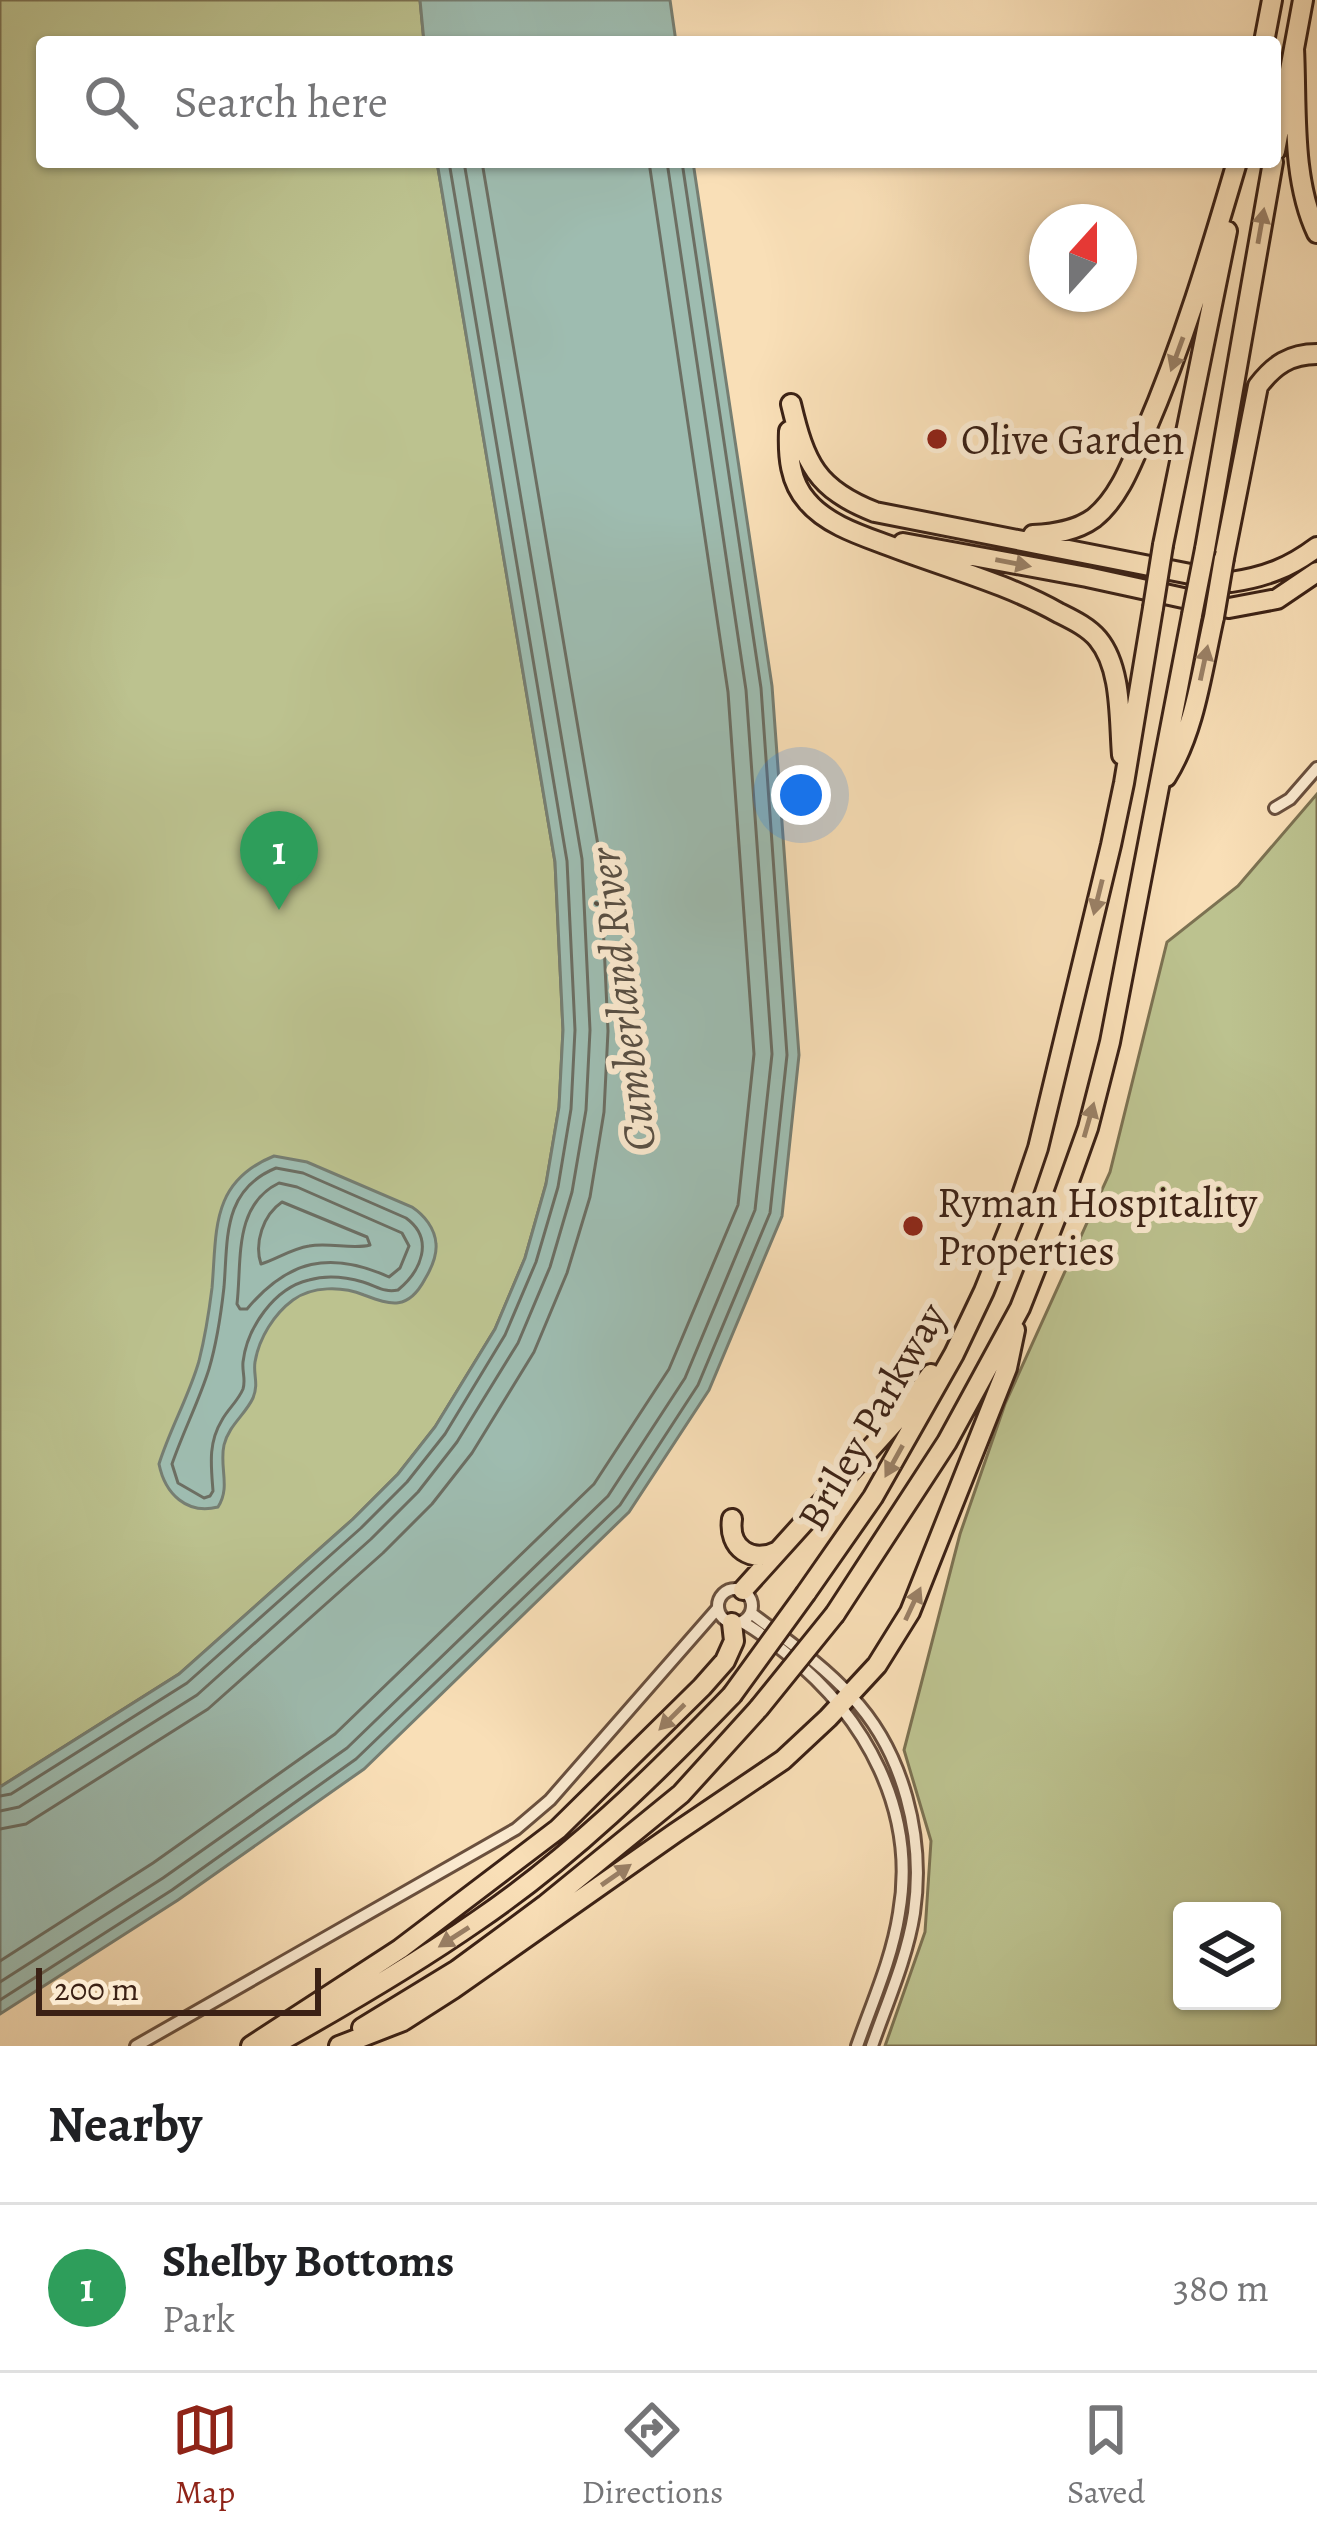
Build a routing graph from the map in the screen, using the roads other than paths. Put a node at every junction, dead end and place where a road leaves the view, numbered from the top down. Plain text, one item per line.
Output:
1 (1272, 0) edge
2 (1304, 0) edge
3 (1265, 36) edge
4 (1294, 48) junction
5 (1281, 118) edge
6 (1237, 168) edge
7 (1238, 168) edge
8 (1272, 168) edge
9 (1317, 233) edge
10 (1317, 354) edge
11 (834, 492) junction
12 (819, 511) junction
13 (983, 531) junction
14 (857, 534) junction
15 (1317, 547) edge
16 (1317, 572) edge
17 (1317, 768) edge
18 (1124, 783) junction
19 (1161, 787) junction
20 (1275, 808) dead end
21 (1003, 1244) junction
22 (1020, 1308) junction
23 (732, 1519) dead end
24 (778, 1551) junction
25 (742, 1590) junction
26 (718, 1608) junction
27 (738, 1620) junction
28 (694, 1636) junction
29 (845, 1699) junction
30 (136, 2046) edge
31 (251, 2046) edge
32 (272, 2046) edge
33 (336, 2046) edge
34 (857, 2046) edge
35 (872, 2046) edge

1 - 3 highway
2 - 4 highway
4 - 5 highway
4 - 9 highway
6 -> 13 highway
7 - 18 highway, Briley Parkway, bridge
19 -> 8 highway, Briley Parkway, bridge
19 -> 10 highway, bridge
11 - 12 highway
11 - 12 highway
11 - 13 highway
12 - 14 highway
13 - 15 highway
14 -> 16 highway
14 - 18 highway
17 - 20 street
18 -> 21 highway, Briley Parkway
22 -> 19 highway, Briley Parkway
21 - 24 highway
21 -> 32 highway, Briley Parkway, bridge
29 -> 22 highway
22 - 33 highway, Briley Parkway, bridge
23 - 24 highway
24 - 25 highway
25 - 26 street
25 - 27 street
26 - 27 street
26 - 28 street
27 - 28 street
27 - 29 street
27 -> 31 highway
28 - 30 street
33 -> 29 highway
29 - 34 street
29 - 35 street

